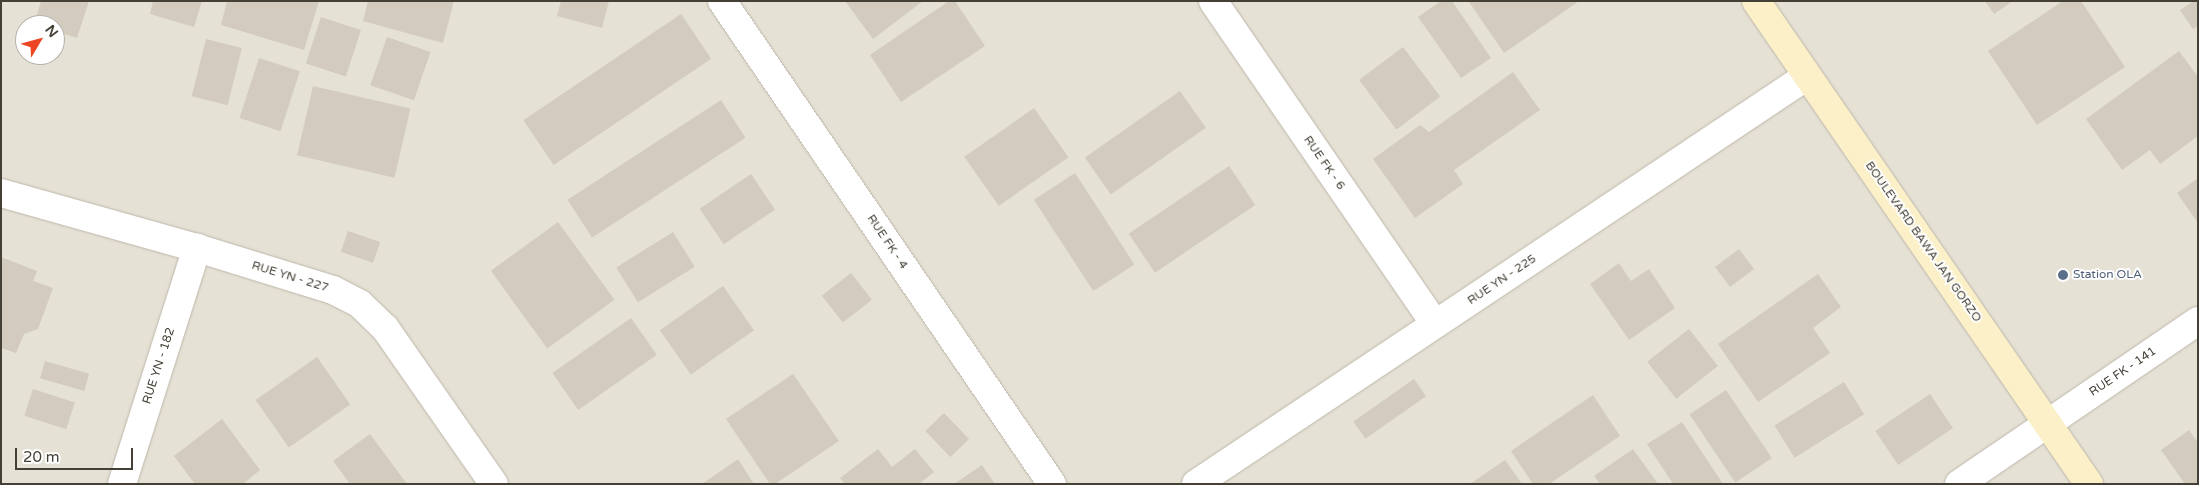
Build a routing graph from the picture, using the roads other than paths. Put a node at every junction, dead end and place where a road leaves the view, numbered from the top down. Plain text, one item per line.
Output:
1 (722, 1) edge
2 (1213, 1) edge
3 (1756, 1) edge
4 (1807, 76) junction
5 (1, 193) edge
6 (197, 248) junction
7 (2198, 321) edge
8 (1435, 324) junction
9 (2048, 424) junction
10 (122, 484) edge
11 (494, 484) edge
12 (1052, 484) edge
13 (1196, 484) edge
14 (1959, 484) edge
15 (2090, 484) edge

1 - 12 street, RUE FK - 4
2 - 8 street, RUE FK - 6
3 - 4 main road, BOULEVARD BAWA JAN GORZO
4 - 8 street, RUE YN - 225
4 - 9 main road, BOULEVARD BAWA JAN GORZO
5 - 6 street, RUE YN - 227
6 - 10 street, RUE YN - 182
6 - 11 street, RUE YN - 227
7 - 9 street, RUE FK - 141
8 - 13 street, RUE YN - 225
9 - 14 street, RUE FK - 141
9 - 15 main road, BOULEVARD BAWA JAN GORZO

